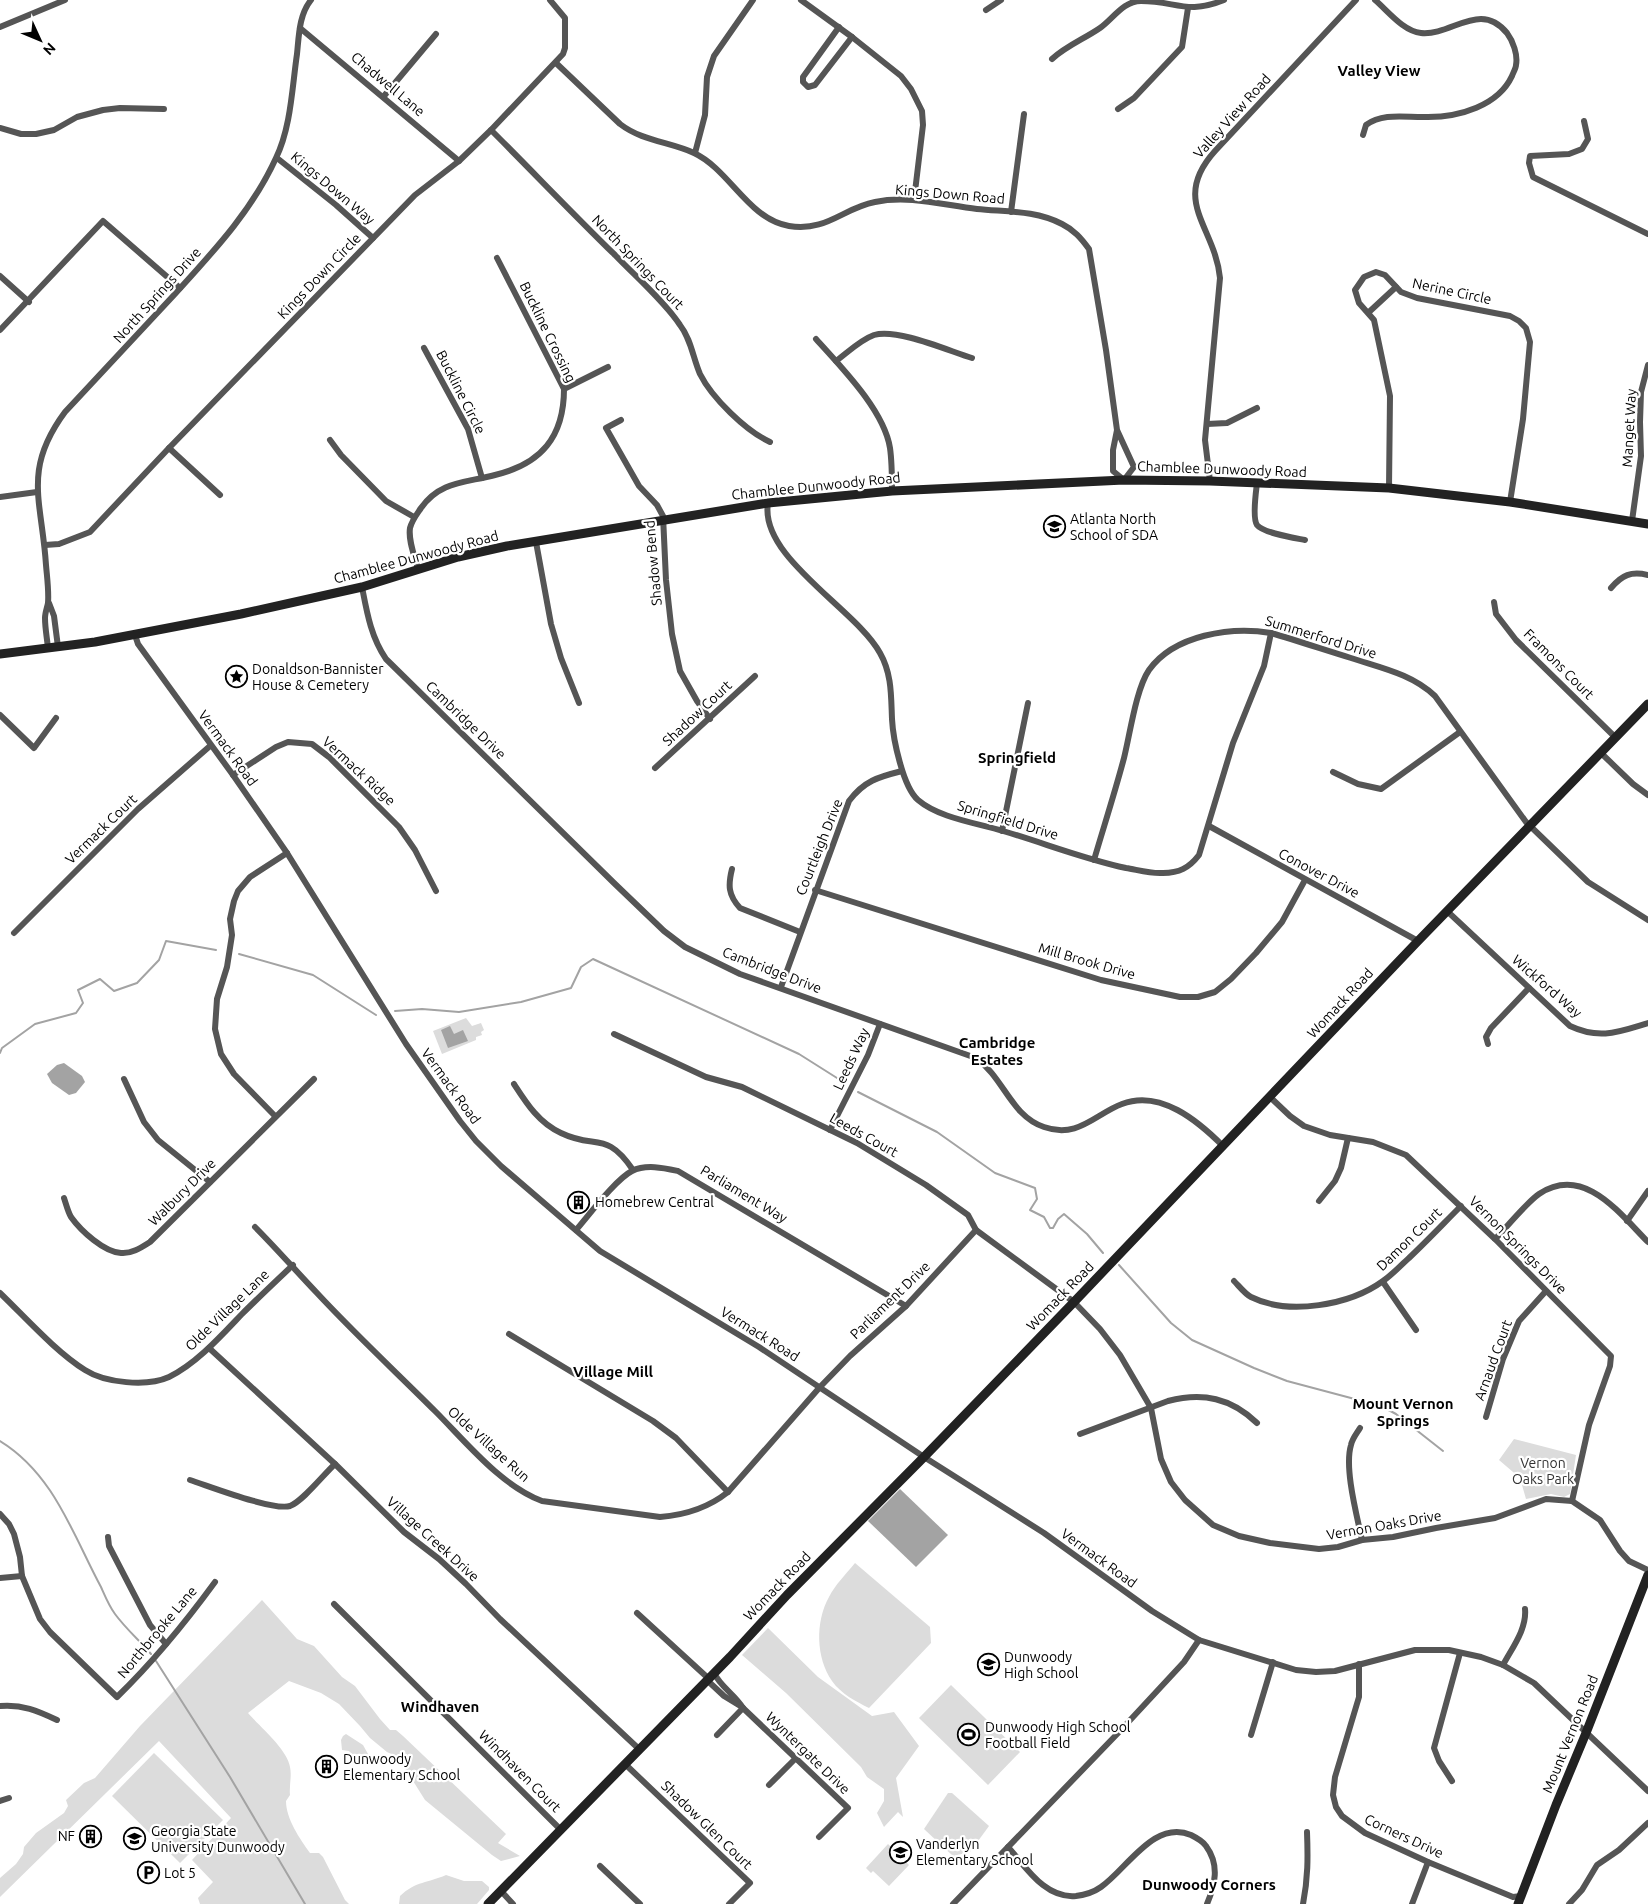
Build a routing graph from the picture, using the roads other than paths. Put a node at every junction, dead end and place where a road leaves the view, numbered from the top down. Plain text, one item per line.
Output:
1 (65, 0) edge
2 (311, 0) edge
3 (550, 0) edge
4 (753, 0) edge
5 (801, 0) edge
6 (1001, 0) edge
7 (1139, 0) edge
8 (1224, 0) edge
9 (1356, 0) edge
10 (1375, 0) edge
11 (1188, 8) junction
12 (986, 10) dead end
13 (0, 27) edge
14 (839, 27) junction
15 (300, 28) junction
16 (436, 34) dead end
17 (852, 37) junction
18 (1052, 59) dead end
19 (556, 63) junction
20 (384, 96) junction
21 (164, 109) dead end
22 (1118, 109) dead end
23 (1024, 114) dead end
24 (1584, 121) dead end
25 (0, 128) edge
26 (491, 130) junction
27 (1363, 135) dead end
28 (695, 153) junction
29 (277, 158) junction
30 (459, 161) junction
31 (914, 200) junction
32 (1011, 212) junction
33 (1648, 234) edge
34 (373, 238) junction
35 (497, 258) dead end
36 (0, 276) edge
37 (1396, 287) junction
38 (180, 288) junction
39 (28, 302) junction
40 (1369, 312) junction
41 (0, 330) edge
42 (816, 339) dead end
43 (424, 348) dead end
44 (972, 358) dead end
45 (836, 362) junction
46 (1648, 366) edge
47 (608, 367) dead end
48 (564, 390) junction
49 (1258, 408) dead end
50 (621, 420) dead end
51 (1207, 424) junction
52 (1117, 430) junction
53 (330, 440) dead end
54 (770, 442) dead end
55 (169, 448) junction
56 (482, 478) junction
57 (1124, 480) junction
58 (1210, 481) junction
59 (1257, 483) junction
60 (1389, 488) junction
61 (892, 491) junction
62 (37, 492) junction
63 (220, 495) dead end
64 (0, 497) edge
65 (1510, 502) junction
66 (768, 503) junction
67 (414, 517) junction
68 (663, 521) junction
69 (1632, 521) junction
70 (1648, 524) edge
71 (1305, 540) dead end
72 (536, 542) junction
73 (45, 545) junction
74 (418, 569) junction
75 (1648, 574) edge
76 (362, 588) junction
77 (1611, 588) dead end
78 (48, 602) junction
79 (1494, 602) dead end
80 (1271, 633) junction
81 (135, 635) junction
82 (58, 647) junction
83 (48, 648) junction
84 (0, 654) edge
85 (755, 676) dead end
86 (579, 703) dead end
87 (1028, 703) dead end
88 (1648, 704) edge
89 (0, 715) edge
90 (56, 718) dead end
91 (710, 719) junction
92 (1460, 732) junction
93 (1616, 738) junction
94 (210, 746) junction
95 (1601, 753) junction
96 (654, 768) dead end
97 (902, 771) junction
98 (1334, 772) dead end
99 (232, 775) junction
100 (1648, 796) edge
101 (1208, 826) junction
102 (1530, 827) junction
103 (1002, 831) junction
104 (286, 852) junction
105 (1094, 860) junction
106 (732, 869) dead end
107 (1305, 880) junction
108 (815, 890) junction
109 (436, 891) dead end
110 (1447, 911) junction
111 (1648, 920) edge
112 (800, 932) junction
113 (14, 933) dead end
114 (1418, 940) junction
115 (781, 987) junction
116 (1529, 988) junction
117 (1648, 1023) edge
118 (880, 1024) junction
119 (614, 1034) dead end
120 (1488, 1044) dead end
121 (124, 1079) dead end
122 (314, 1079) dead end
123 (514, 1084) dead end
124 (1270, 1097) junction
125 (275, 1116) junction
126 (830, 1130) junction
127 (1348, 1138) junction
128 (1223, 1146) junction
129 (633, 1170) junction
130 (210, 1182) junction
131 (1648, 1191) edge
132 (64, 1198) dead end
133 (1319, 1201) dead end
134 (1461, 1206) junction
135 (1627, 1221) junction
136 (254, 1227) dead end
137 (576, 1230) junction
138 (976, 1230) junction
139 (1496, 1239) junction
140 (1648, 1242) edge
141 (293, 1265) junction
142 (1234, 1281) dead end
143 (1383, 1282) junction
144 (1546, 1291) junction
145 (0, 1293) edge
146 (1074, 1302) junction
147 (906, 1306) junction
148 (1416, 1330) dead end
149 (508, 1334) dead end
150 (209, 1348) junction
151 (820, 1387) junction
152 (1151, 1408) junction
153 (1486, 1417) dead end
154 (1257, 1423) dead end
155 (1360, 1428) dead end
156 (1080, 1434) dead end
157 (924, 1457) junction
158 (334, 1464) junction
159 (190, 1480) dead end
160 (728, 1492) junction
161 (1572, 1501) junction
162 (0, 1514) edge
163 (108, 1538) dead end
164 (1362, 1540) junction
165 (1648, 1570) edge
166 (1648, 1575) edge
167 (22, 1576) junction
168 (0, 1578) edge
169 (215, 1582) dead end
170 (334, 1604) dead end
171 (1525, 1609) dead end
172 (637, 1613) dead end
173 (1199, 1640) junction
174 (166, 1644) junction
175 (1460, 1652) junction
176 (1273, 1662) junction
177 (1359, 1664) junction
178 (1503, 1665) junction
179 (709, 1677) junction
180 (718, 1685) junction
181 (0, 1706) edge
182 (743, 1708) junction
183 (57, 1720) dead end
184 (1586, 1733) junction
185 (717, 1735) dead end
186 (1251, 1735) dead end
187 (639, 1749) junction
188 (796, 1758) junction
189 (625, 1764) junction
190 (1452, 1781) dead end
191 (769, 1785) dead end
192 (1648, 1791) edge
193 (9, 1798) dead end
194 (0, 1801) edge
195 (1648, 1823) edge
196 (560, 1829) junction
197 (1307, 1832) dead end
198 (819, 1837) dead end
199 (1008, 1847) junction
200 (1428, 1862) junction
201 (600, 1866) dead end
202 (501, 1891) junction
203 (1520, 1900) edge
204 (488, 1904) edge
205 (513, 1904) edge
206 (640, 1904) edge
207 (729, 1904) edge
208 (953, 1904) edge
209 (1207, 1904) edge
210 (1304, 1904) edge
211 (1412, 1904) edge
212 (1570, 1904) edge

1 - 13 street
2 - 15 street, North Springs Drive
3 - 19 street, Kings Down Circle
4 - 28 street
5 - 14 street
6 - 12 street
7 - 11 street
7 - 18 street
8 - 11 street
9 - 51 street, Valley View Road
10 - 27 street
11 - 22 street
14 - 17 street
14 - 17 street
15 - 20 street, Chadwell Lane
15 - 29 street, North Springs Drive
16 - 20 street
17 - 31 street
19 - 26 street, Kings Down Circle
19 - 28 street, Kings Down Road
20 - 30 street, Chadwell Lane
21 - 25 street
23 - 32 street
24 - 33 street
26 - 30 street, Kings Down Circle
26 - 54 street, North Springs Court
28 - 31 street, Kings Down Road
29 - 34 street, Kings Down Way
29 - 38 street, North Springs Drive
30 - 34 street, Kings Down Circle
31 - 32 street, Kings Down Road
32 - 52 street, Kings Down Road
34 - 55 street, Kings Down Circle
35 - 48 street, Buckline Crossing
36 - 39 street
37 - 40 street
37 - 40 street, Nerine Circle
37 - 65 street, Nerine Circle
38 - 39 street
38 - 62 street, North Springs Drive
39 - 41 street
40 - 60 street, Nerine Circle
42 - 45 street
43 - 56 street, Buckline Circle
44 - 45 street
45 - 61 street
46 - 69 street, Manget Way
47 - 48 street
48 - 56 street, Buckline Crossing
49 - 51 street
50 - 68 street, Shadow Bend
51 - 58 street, Valley View Road
52 - 57 street, Kings Down Road
52 - 57 street, Kings Down Road
53 - 67 street
55 - 63 street
55 - 73 street, Kings Down Circle
56 - 67 street, Buckline Crossing
57 - 58 street, Chamblee Dunwoody Road
57 - 61 street, Chamblee Dunwoody Road
58 - 59 street, Chamblee Dunwoody Road
59 - 60 street, Chamblee Dunwoody Road
59 - 71 street
60 - 65 street, Chamblee Dunwoody Road
61 - 66 street, Chamblee Dunwoody Road
62 - 64 street
62 - 73 street, North Springs Drive
65 - 69 street, Chamblee Dunwoody Road
66 - 68 street, Chamblee Dunwoody Road
66 - 97 street, Springfield Drive
67 - 74 street, Buckline Crossing
68 - 72 street, Chamblee Dunwoody Road
68 - 91 street, Shadow Bend
69 - 70 street, Chamblee Dunwoody Road
72 - 74 street, Chamblee Dunwoody Road
72 - 86 street
73 - 78 street, North Springs Drive
74 - 76 street, Chamblee Dunwoody Road
75 - 77 street
76 - 81 street, Chamblee Dunwoody Road
76 - 115 street, Cambridge Drive
78 - 82 street, North Springs Drive
78 - 83 street, North Springs Drive
79 - 93 street, Framons Court
80 - 92 street, Summerford Drive
80 - 101 street, Springfield Drive
80 - 105 street, Summerford Drive
81 - 82 street, Chamblee Dunwoody Road
81 - 94 street, Vermack Road
82 - 83 street, Chamblee Dunwoody Road
83 - 84 street, Chamblee Dunwoody Road
85 - 91 street, Shadow Court
87 - 103 street
88 - 93 street, Womack Road
89 - 90 street
91 - 96 street, Shadow Court
92 - 98 street
92 - 102 street, Summerford Drive
93 - 95 street, Womack Road
94 - 99 street, Vermack Road
94 - 113 street, Vermack Court
95 - 100 street
95 - 102 street, Womack Road
97 - 103 street, Springfield Drive
97 - 108 street, Courtleigh Drive
99 - 104 street, Vermack Road
99 - 109 street, Vermack Ridge
101 - 105 street, Springfield Drive
101 - 107 street, Conover Drive
102 - 110 street, Womack Road
102 - 111 street, Summerford Drive
103 - 105 street, Springfield Drive
104 - 125 street
104 - 137 street, Vermack Road
106 - 112 street
107 - 108 street, Mill Brook Drive
107 - 114 street, Conover Drive
108 - 112 street, Courtleigh Drive
110 - 114 street, Womack Road
110 - 116 street, Wickford Way
112 - 115 street, Courtleigh Drive
114 - 124 street, Womack Road
115 - 118 street, Cambridge Drive
116 - 117 street, Wickford Way
116 - 120 street
118 - 126 street, Leeds Way
118 - 128 street, Cambridge Drive
119 - 126 street, Leeds Court
121 - 130 street
122 - 125 street, Walbury Drive
123 - 129 street
124 - 127 street, Vernon Springs Drive
124 - 128 street, Womack Road
125 - 130 street, Walbury Drive
126 - 138 street, Leeds Court
127 - 133 street
127 - 134 street, Vernon Springs Drive
128 - 146 street, Womack Road
129 - 137 street
129 - 147 street, Parliament Way
130 - 132 street, Walbury Drive
131 - 135 street
134 - 139 street, Vernon Springs Drive
134 - 143 street, Damon Court
135 - 139 street
135 - 140 street
136 - 141 street, Olde Village Run
137 - 151 street, Vermack Road
138 - 146 street, Leeds Court
138 - 147 street, Parliament Drive
139 - 144 street, Vernon Springs Drive
141 - 150 street, Olde Village Lane
141 - 160 street, Olde Village Run
142 - 143 street, Damon Court
143 - 148 street
144 - 153 street, Arnaud Court
144 - 161 street, Vernon Springs Drive
145 - 150 street, Olde Village Lane
146 - 152 street, Vernon Oaks Drive
146 - 157 street, Womack Road
147 - 151 street, Parliament Drive
149 - 160 street
150 - 158 street, Village Creek Drive
151 - 157 street, Vermack Road
151 - 160 street, Olde Village Run
152 - 154 street
152 - 156 street
152 - 164 street, Vernon Oaks Drive
155 - 164 street
157 - 173 street, Vermack Road
157 - 179 street, Womack Road
158 - 159 street
158 - 187 street, Village Creek Drive
161 - 164 street, Vernon Oaks Drive
161 - 165 street, Vernon Oaks Drive
162 - 167 street
163 - 174 street
166 - 184 street, Mount Vernon Road
167 - 168 street
167 - 174 street, Northbrooke Lane
169 - 174 street, Northbrooke Lane
170 - 196 street, Windhaven Court
171 - 178 street
172 - 179 street
173 - 176 street, Vermack Road
173 - 199 street
175 - 177 street, Vermack Road
175 - 178 street, Vermack Road
175 - 190 street
176 - 177 street, Vermack Road
176 - 186 street
177 - 200 street, Corners Drive
178 - 184 street, Vermack Road
179 - 180 street, Wyntergate Drive
179 - 180 street, Wyntergate Drive
179 - 187 street, Womack Road
180 - 182 street, Wyntergate Drive
181 - 183 street
182 - 185 street
182 - 188 street, Wyntergate Drive
184 - 192 street, Vermack Road
184 - 203 street, Mount Vernon Road
187 - 189 street, Womack Road
188 - 191 street
188 - 198 street, Wyntergate Drive
189 - 196 street, Womack Road
189 - 207 street, Shadow Glen Court
193 - 194 street
195 - 212 street
196 - 202 street, Womack Road
197 - 210 street
199 - 208 street
199 - 209 street
200 - 203 street, Corners Drive
200 - 211 street
201 - 206 street
202 - 204 street, Womack Road
202 - 205 street

